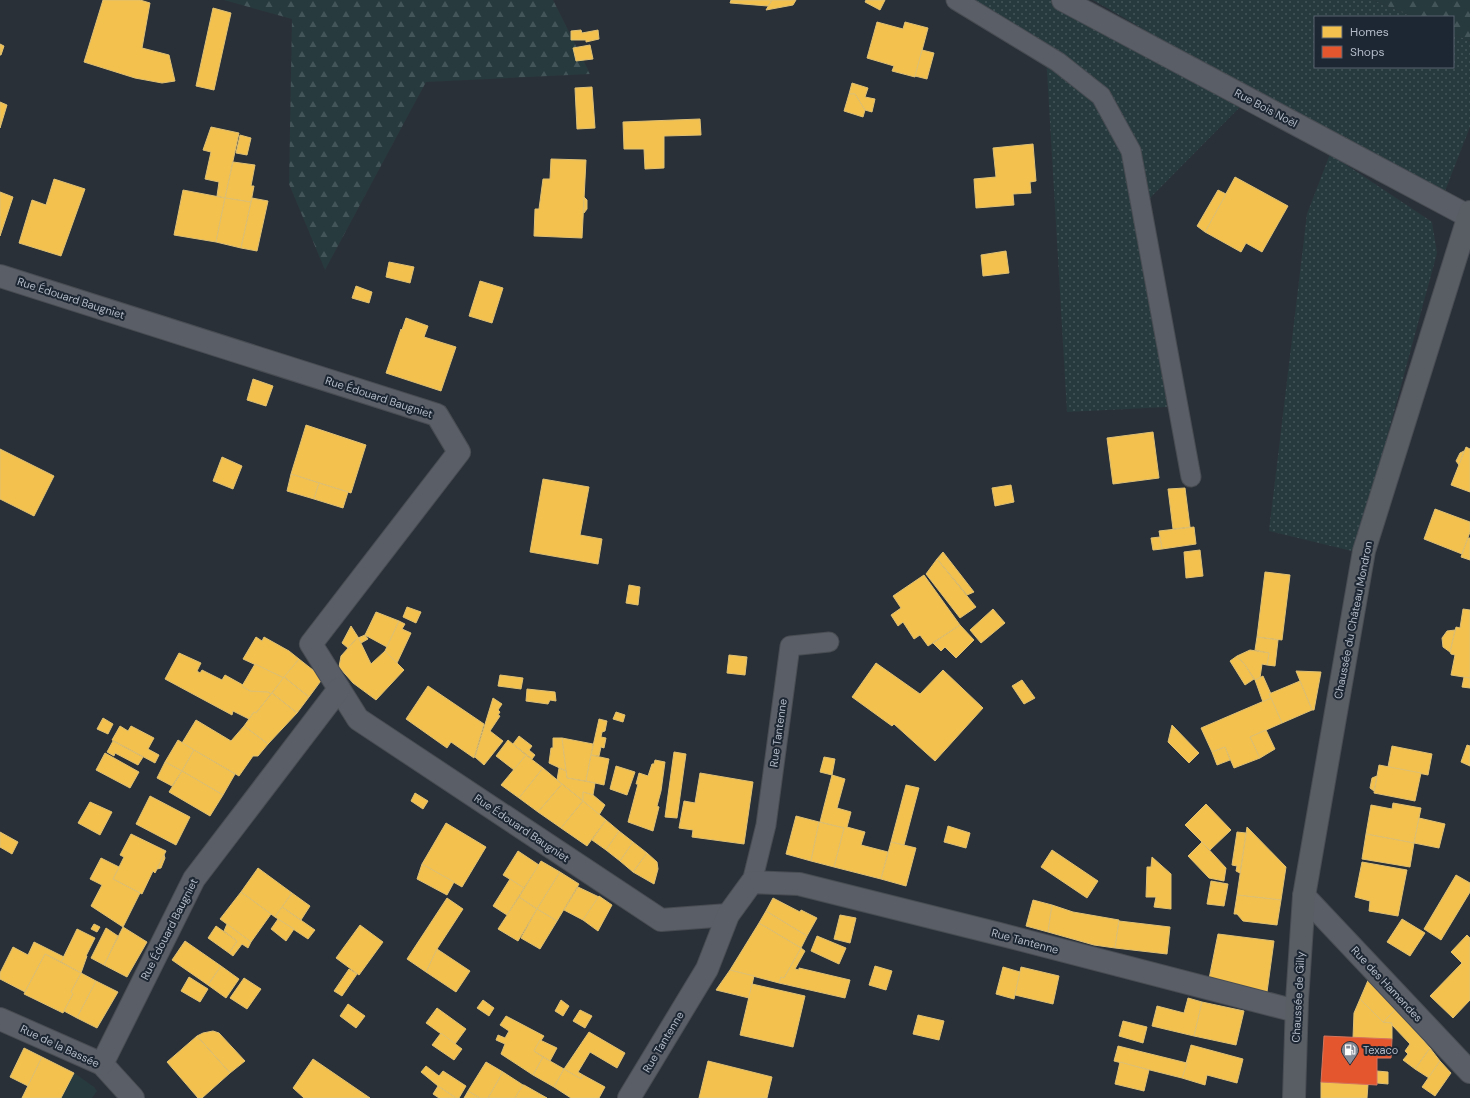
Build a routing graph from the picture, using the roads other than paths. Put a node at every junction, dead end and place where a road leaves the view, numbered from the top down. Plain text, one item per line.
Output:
1 (956, 0) edge
2 (1063, 0) edge
3 (1469, 214) edge
4 (0, 276) edge
5 (1191, 477) dead end
6 (829, 642) dead end
7 (339, 689) junction
8 (752, 882) junction
9 (1304, 896) junction
10 (728, 915) junction
11 (1296, 1011) junction
12 (0, 1018) edge
13 (102, 1064) junction
14 (1470, 1072) edge
15 (133, 1098) edge
16 (629, 1098) edge
17 (1294, 1098) edge

1 - 5 lane
2 - 3 street, Rue Bois Noël
3 - 9 main road, Chaussée du Château Mondron
4 - 7 street, Rue Édouard Baugniet
6 - 8 lane, Rue Tantenne
7 - 10 street, Rue Édouard Baugniet
7 - 13 street, Rue Édouard Baugniet
8 - 10 street, Rue Tantenne
8 - 11 street, Rue Tantenne
9 - 11 main road, Chaussée de Gilly
9 - 14 street, Rue des Hamendes
10 - 16 street, Rue Tantenne
11 - 17 main road, Chaussée de Gilly
12 - 13 street, Rue de la Bassée
13 - 15 street, Rue de la Bassée

